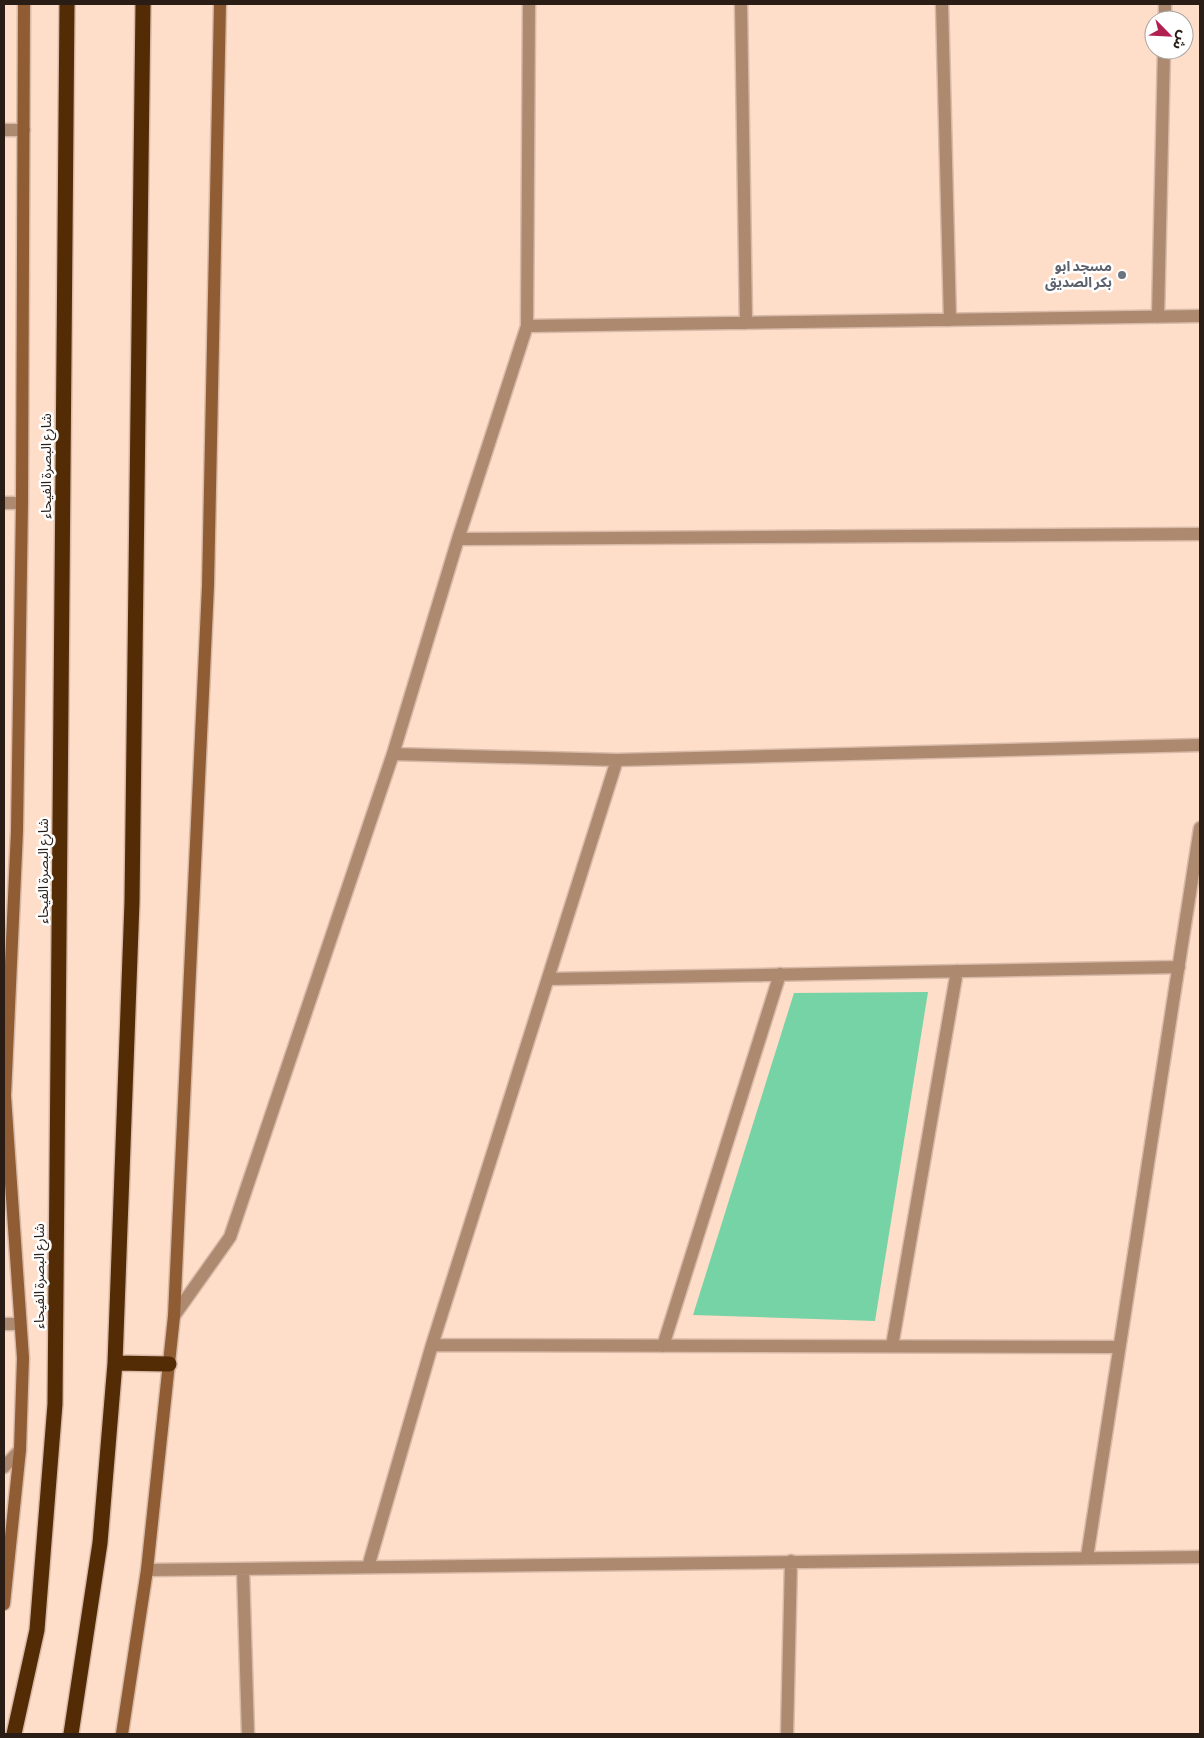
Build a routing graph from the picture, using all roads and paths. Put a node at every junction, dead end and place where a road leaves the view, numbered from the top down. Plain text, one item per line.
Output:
1 (24, 4) edge
2 (67, 4) edge
3 (142, 4) edge
4 (220, 4) edge
5 (529, 4) edge
6 (741, 4) edge
7 (942, 4) edge
8 (1164, 60) edge
9 (4, 130) edge
10 (24, 130) junction
11 (1200, 316) edge
12 (1158, 317) junction
13 (950, 320) junction
14 (746, 323) junction
15 (528, 326) junction
16 (22, 503) junction
17 (4, 504) edge
18 (1200, 534) edge
19 (458, 539) junction
20 (1200, 745) edge
21 (394, 754) junction
22 (617, 760) junction
23 (1200, 828) edge
24 (1179, 967) junction
25 (957, 971) junction
26 (780, 974) junction
27 (548, 978) junction
28 (174, 1316) junction
29 (4, 1324) edge
30 (20, 1324) junction
31 (432, 1345) junction
32 (663, 1346) junction
33 (892, 1346) junction
34 (1119, 1347) junction
35 (115, 1363) junction
36 (169, 1364) junction
37 (20, 1450) junction
38 (4, 1467) edge
39 (1087, 1557) junction
40 (1200, 1557) edge
41 (791, 1561) junction
42 (368, 1567) junction
43 (243, 1569) junction
44 (147, 1570) junction
45 (4, 1604) edge
46 (14, 1734) edge
47 (71, 1734) edge
48 (122, 1734) edge
49 (248, 1734) edge
50 (787, 1734) edge

1 - 10 main road
2 - 46 highway, شارع البصرة الفيحاء
3 - 35 highway
4 - 28 main road
5 - 15 street
6 - 14 street
7 - 13 street
8 - 12 street
9 - 10 street
10 - 16 main road
11 - 12 street
12 - 13 street
13 - 14 street
14 - 15 street
15 - 19 street
16 - 17 street
16 - 30 main road
18 - 19 street
19 - 21 street
20 - 22 street
21 - 22 street
21 - 28 street
22 - 27 street
23 - 24 street
24 - 25 street
24 - 34 street
25 - 26 street
25 - 33 street
26 - 27 street
26 - 32 street
27 - 31 street
28 - 36 main road
29 - 30 street
30 - 37 main road
31 - 32 street
31 - 42 street
32 - 33 street
33 - 34 street
34 - 39 street
35 - 36 highway
35 - 47 highway
36 - 44 main road
37 - 38 street
37 - 45 main road
39 - 40 street
39 - 41 street
41 - 42 street
41 - 50 street
42 - 43 street
43 - 44 street
43 - 49 street
44 - 48 main road

